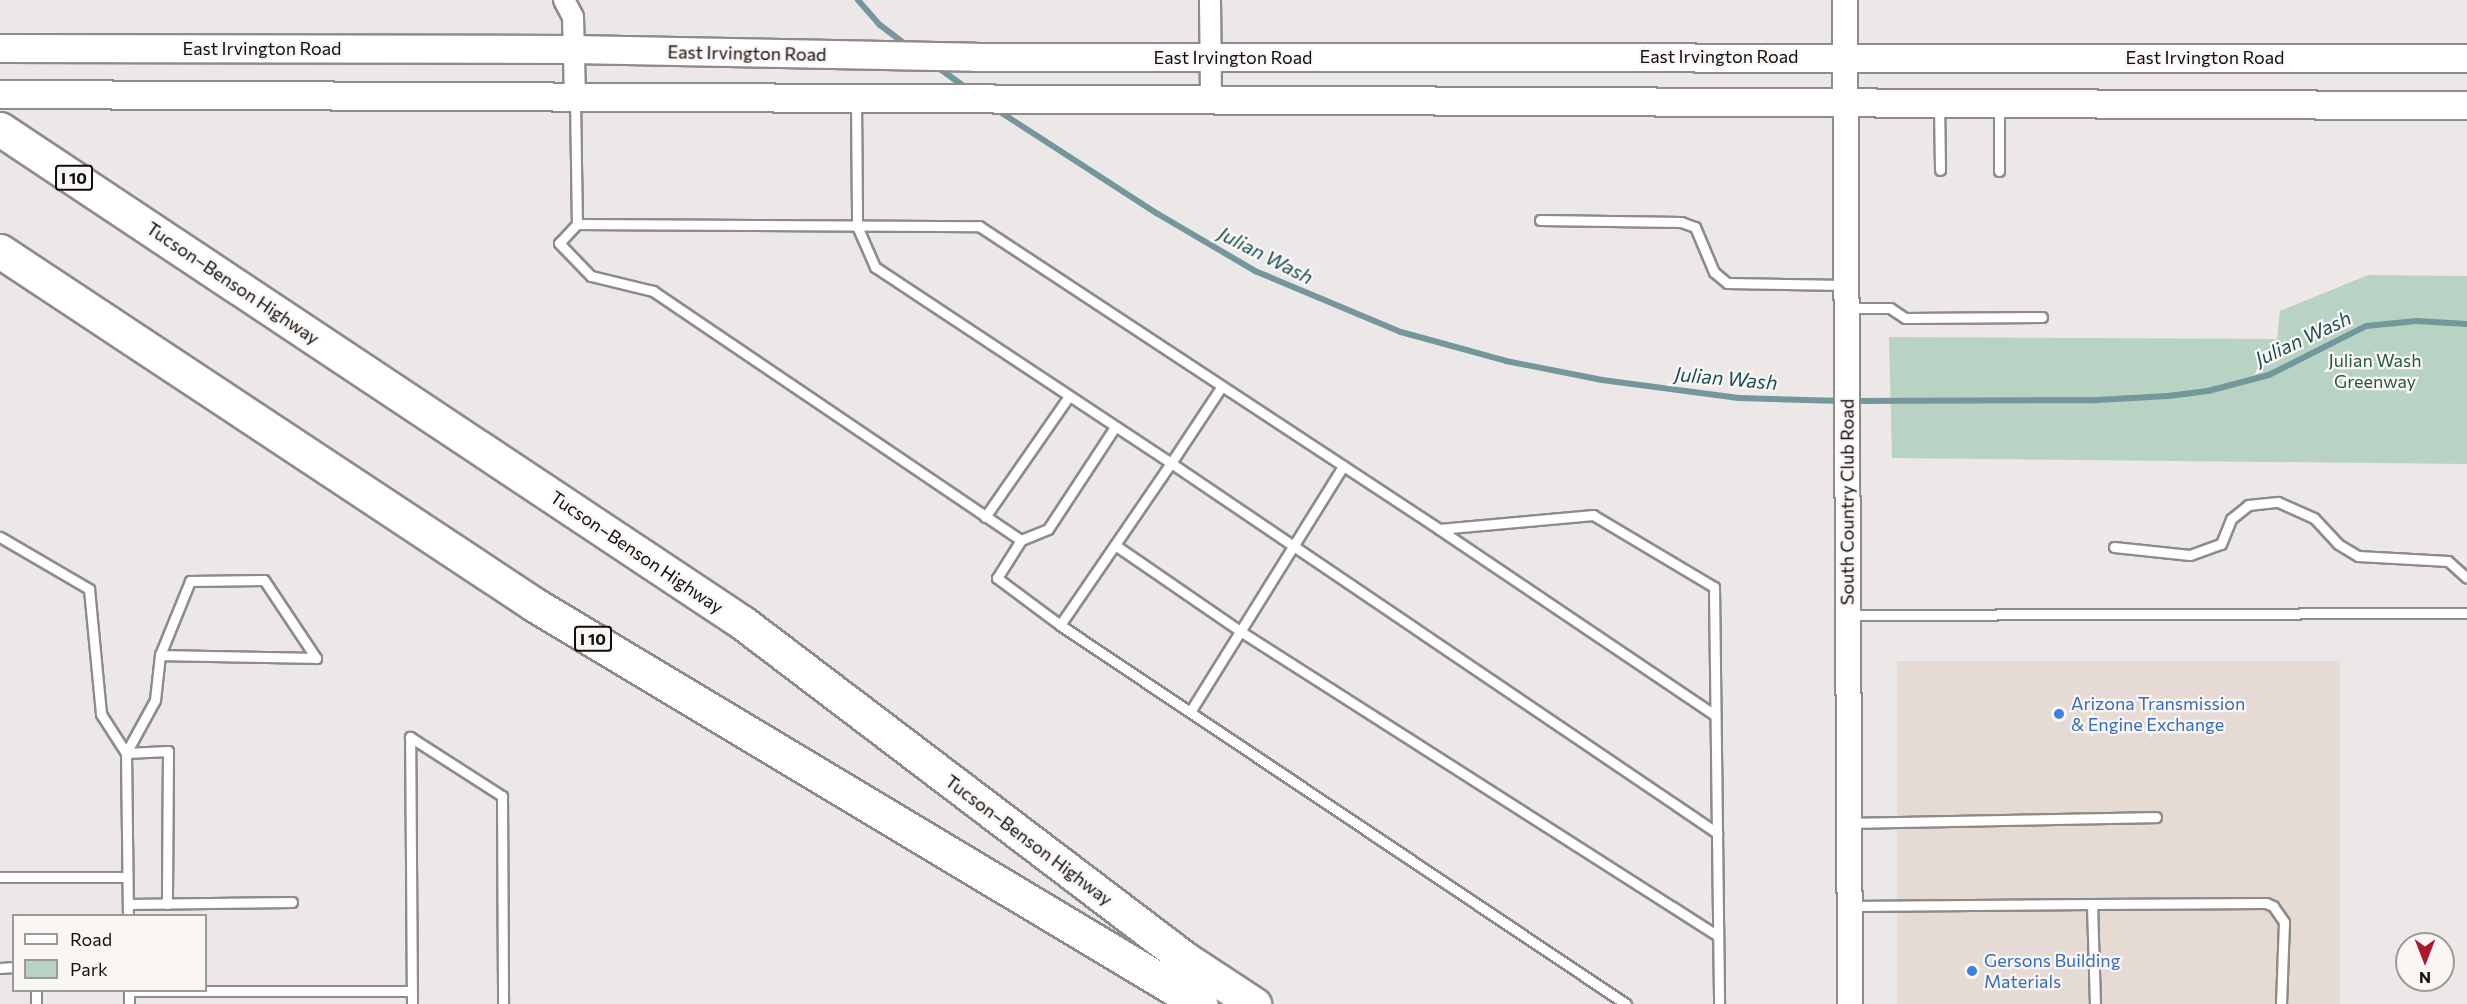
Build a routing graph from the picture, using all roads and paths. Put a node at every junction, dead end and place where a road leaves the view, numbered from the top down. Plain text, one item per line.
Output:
1 (564, 0) edge
2 (1210, 0) edge
3 (1845, 0) edge
4 (0, 48) edge
5 (573, 49) junction
6 (1845, 56) junction
7 (1211, 57) junction
8 (2467, 58) edge
9 (0, 94) edge
10 (575, 97) junction
11 (856, 100) junction
12 (1211, 101) junction
13 (1844, 101) junction
14 (1939, 102) junction
15 (1999, 102) junction
16 (2467, 105) edge
17 (0, 121) edge
18 (0, 129) edge
19 (34, 149) junction
20 (1940, 170) dead end
21 (1999, 171) dead end
22 (1540, 220) dead end
23 (577, 224) junction
24 (856, 226) junction
25 (0, 251) edge
26 (1845, 296) junction
27 (2042, 317) dead end
28 (1222, 386) junction
29 (1069, 396) junction
30 (1115, 427) junction
31 (1171, 463) junction
32 (1343, 466) junction
33 (986, 517) junction
34 (1439, 529) junction
35 (0, 537) edge
36 (1021, 540) junction
37 (1115, 545) junction
38 (1293, 546) junction
39 (2114, 547) dead end
40 (2467, 578) edge
41 (2467, 613) edge
42 (1848, 615) junction
43 (1060, 625) junction
44 (1240, 631) junction
45 (160, 655) junction
46 (1190, 712) junction
47 (1715, 715) junction
48 (126, 753) junction
49 (2156, 817) dead end
50 (1849, 824) junction
51 (1717, 833) junction
52 (0, 877) edge
53 (128, 877) junction
54 (292, 902) dead end
55 (128, 904) junction
56 (167, 904) junction
57 (2092, 904) junction
58 (1850, 906) junction
59 (128, 914) edge
60 (1718, 936) junction
61 (207, 991) edge
62 (412, 991) junction
63 (412, 1004) edge
64 (503, 1004) edge
65 (1200, 1004) edge
66 (1254, 1004) edge
67 (1626, 1004) edge
68 (1719, 1004) edge
69 (1850, 1004) edge
70 (2095, 1004) edge
71 (2281, 1004) edge

1 - 5 street
2 - 7 street
3 - 6 street, South Country Club Road
4 - 5 main road, East Irvington Road
5 - 7 main road, East Irvington Road
5 - 10 street
6 - 7 main road, East Irvington Road
6 - 8 main road, East Irvington Road
6 - 13 street, South Country Club Road
7 - 12 street
9 - 10 main road
10 - 11 main road
10 - 23 lane
11 - 12 main road
11 - 24 lane
12 - 13 main road
13 - 14 main road
13 - 26 street, South Country Club Road
14 - 15 main road
14 - 20 lane
15 - 16 main road
15 - 21 lane
17 - 19 highway
18 - 19 highway, Tucson–Benson Highway / I 10
19 - 66 highway, Tucson–Benson Highway / I 10
22 - 26 lane
23 - 24 lane
23 - 33 lane
24 - 28 lane
24 - 29 lane
25 - 65 highway, I 10
26 - 27 lane
26 - 42 street, South Country Club Road
28 - 31 lane
28 - 32 lane
29 - 30 lane
29 - 33 lane
30 - 31 lane
30 - 36 lane
31 - 37 lane
31 - 38 lane
32 - 34 lane
32 - 38 lane
33 - 36 lane
34 - 47 lane
34 - 47 lane
35 - 48 lane
36 - 43 lane
37 - 43 lane
37 - 44 lane
38 - 44 lane
38 - 51 lane
39 - 40 lane
41 - 42 lane
42 - 50 street, South Country Club Road
43 - 46 lane
44 - 46 lane
44 - 60 lane
45 - 45 lane
45 - 48 lane
46 - 67 lane
47 - 51 lane
48 - 53 lane
48 - 56 lane
49 - 50 lane
50 - 58 street, South Country Club Road
51 - 60 lane
52 - 53 lane
53 - 55 lane
54 - 56 lane
55 - 56 lane
55 - 59 lane
57 - 58 lane
57 - 70 lane
57 - 71 lane
58 - 69 street, South Country Club Road
60 - 68 lane
61 - 62 lane
62 - 63 lane
62 - 64 lane

